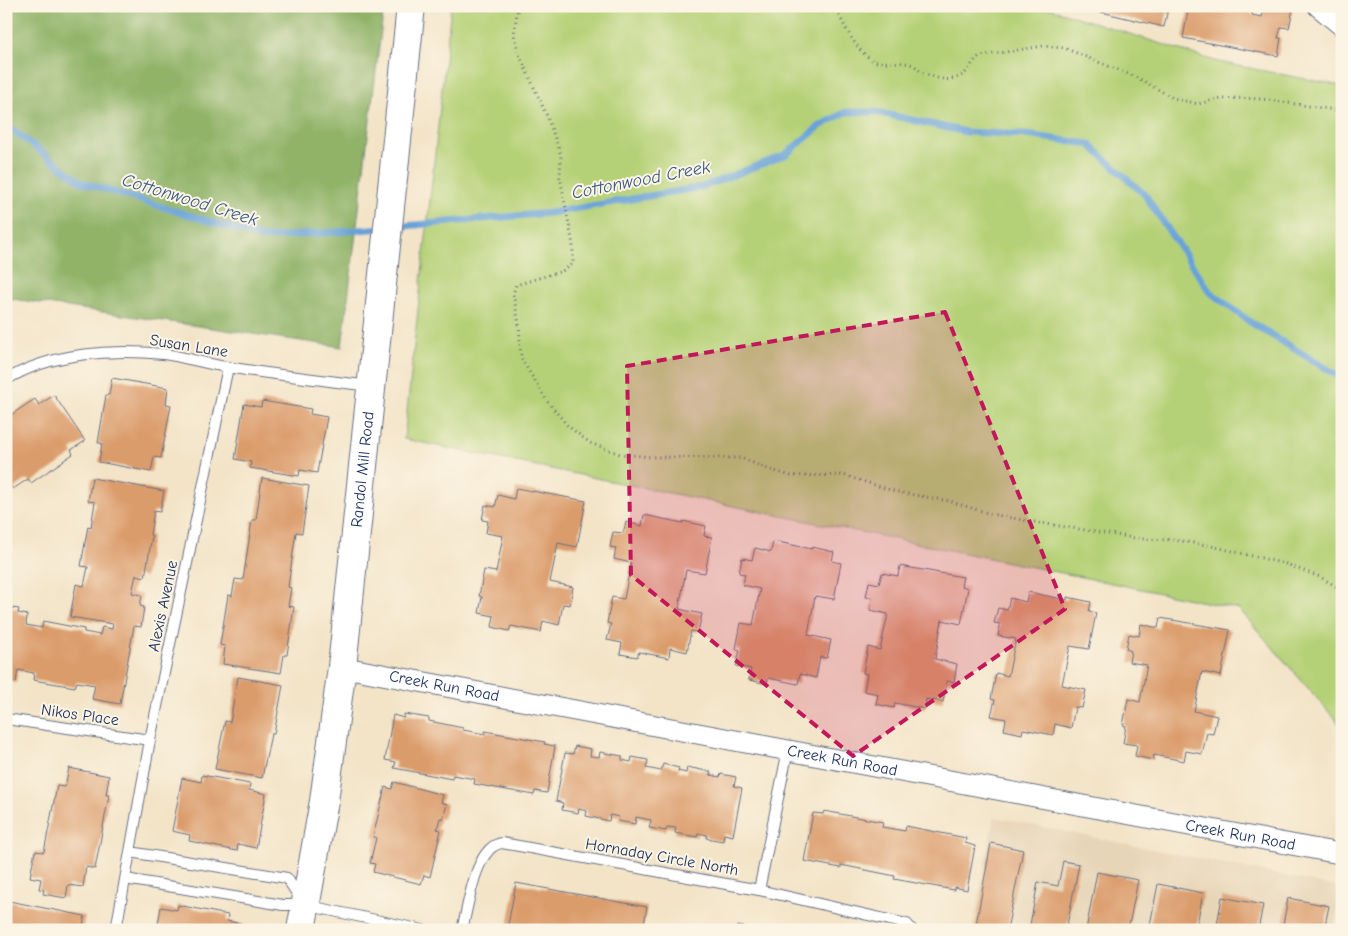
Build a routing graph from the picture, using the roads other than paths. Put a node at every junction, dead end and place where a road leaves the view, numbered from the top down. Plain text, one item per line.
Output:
1 (411, 6) edge
2 (1318, 6) edge
3 (1342, 26) edge
4 (228, 367) junction
5 (6, 380) edge
6 (371, 386) junction
7 (342, 666) junction
8 (6, 719) edge
9 (150, 740) junction
10 (788, 750) junction
11 (130, 852) junction
12 (1342, 854) edge
13 (125, 879) junction
14 (759, 890) junction
15 (303, 918) edge
16 (116, 930) edge
17 (423, 930) edge
18 (462, 930) edge
19 (912, 930) edge

1 - 6 street, Randol Mill Road
2 - 3 street
4 - 5 lane, Susan Lane
4 - 6 lane, Susan Lane
4 - 9 lane, Alexis Avenue
6 - 7 street, Randol Mill Road
7 - 10 street, Creek Run Road
7 - 15 street, Randol Mill Road
8 - 9 lane, Nikos Place
9 - 11 lane, Alexis Avenue
10 - 12 street, Creek Run Road
10 - 14 lane
11 - 13 lane, Alexis Avenue
11 - 15 lane
13 - 15 lane
13 - 16 lane, Alexis Avenue
14 - 18 lane, Hornaday Circle North
14 - 19 lane, Hornaday Circle North
15 - 17 lane

